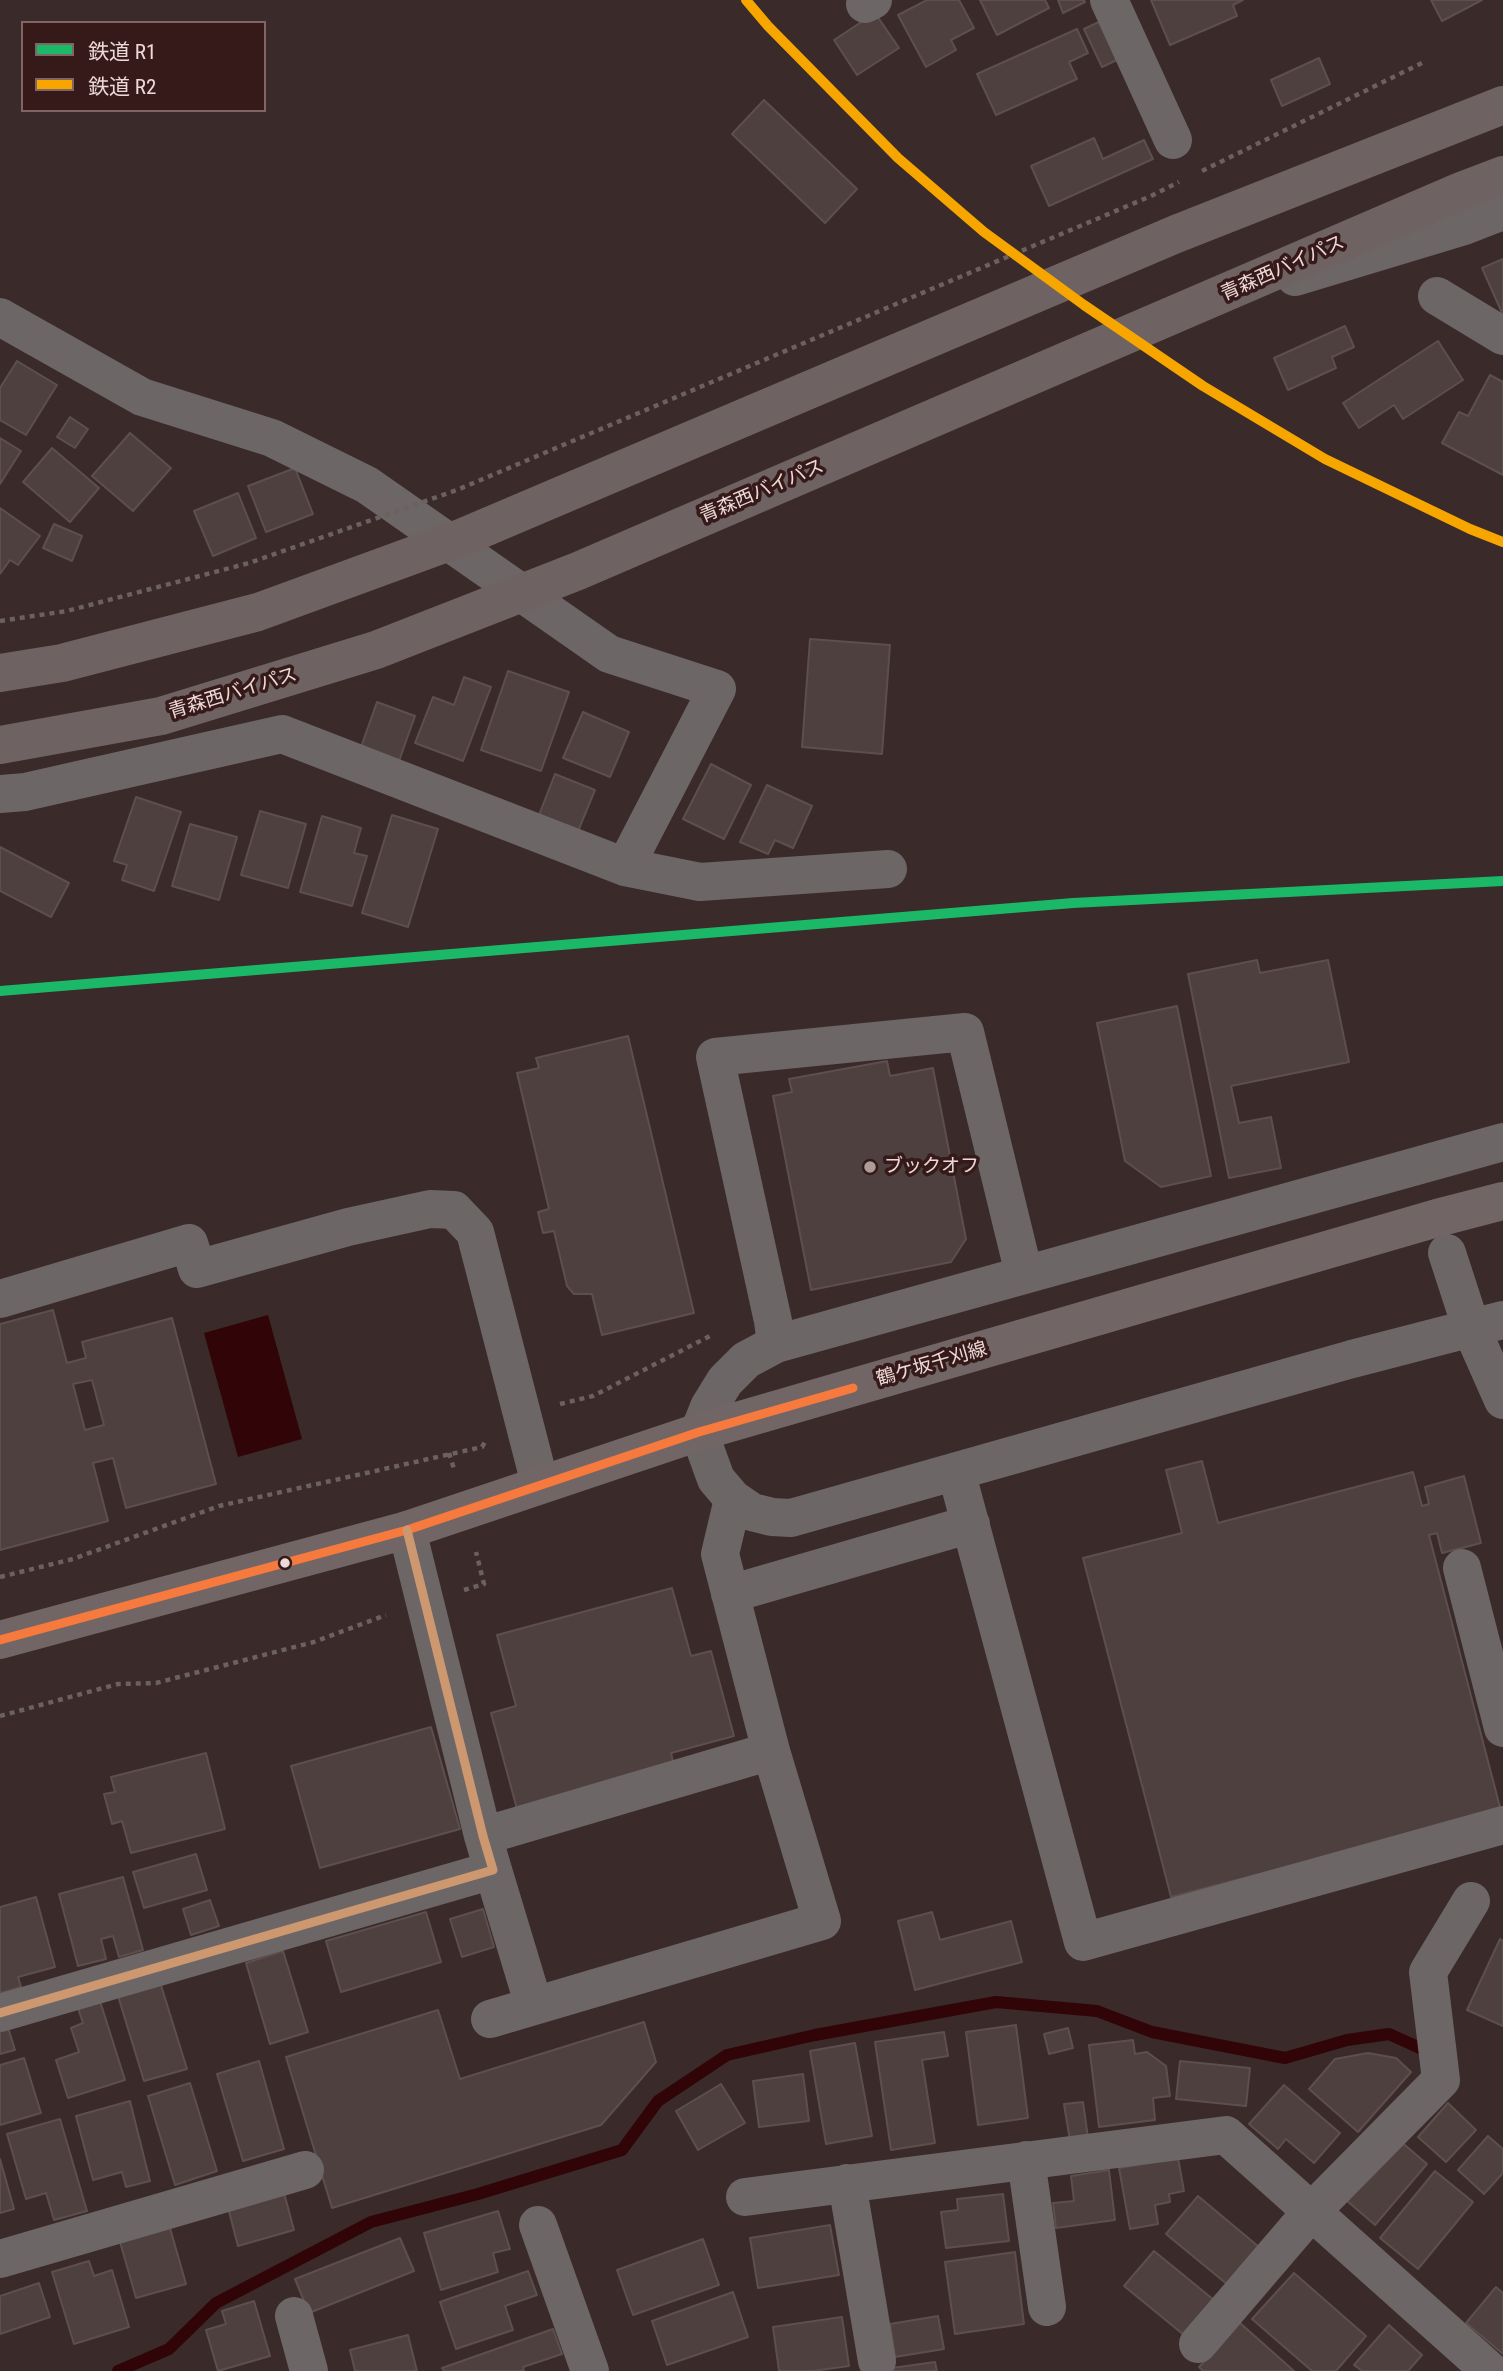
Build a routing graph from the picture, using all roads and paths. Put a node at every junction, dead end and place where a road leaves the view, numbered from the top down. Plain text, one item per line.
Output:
1 (1109, 0) edge
2 (1426, 61) dead end
3 (1503, 105) edge
4 (1173, 140) dead end
5 (1201, 171) dead end
6 (1503, 175) edge
7 (1189, 177) dead end
8 (1503, 211) edge
9 (1437, 296) dead end
10 (1194, 308) junction
11 (0, 317) edge
12 (1503, 336) edge
13 (0, 621) edge
14 (0, 673) edge
15 (0, 745) edge
16 (0, 794) edge
17 (625, 867) junction
18 (888, 869) dead end
19 (1503, 1142) edge
20 (1503, 1201) edge
21 (1442, 1236) junction
22 (1024, 1274) junction
23 (0, 1299) edge
24 (1503, 1320) edge
25 (774, 1332) junction
26 (1503, 1400) edge
27 (522, 1413) junction
28 (699, 1432) junction
29 (956, 1471) junction
30 (540, 1484) junction
31 (733, 1499) junction
32 (971, 1524) junction
33 (407, 1530) junction
34 (1462, 1568) dead end
35 (0, 1577) edge
36 (484, 1584) dead end
37 (730, 1594) junction
38 (424, 1601) junction
39 (0, 1640) edge
40 (0, 1716) edge
41 (1503, 1728) edge
42 (771, 1751) junction
43 (1503, 1825) edge
44 (488, 1853) junction
45 (1471, 1901) dead end
46 (534, 2006) junction
47 (0, 2013) edge
48 (490, 2019) dead end
49 (1026, 2160) junction
50 (305, 2170) dead end
51 (847, 2183) junction
52 (745, 2197) dead end
53 (1311, 2211) junction
54 (538, 2225) dead end
55 (0, 2259) edge
56 (1047, 2307) dead end
57 (293, 2316) dead end
58 (1198, 2344) dead end
59 (877, 2361) dead end
60 (309, 2371) edge
61 (590, 2371) edge
62 (1490, 2371) edge

1 - 4 street
2 - 5 path
3 - 14 highway, bridge
6 - 10 highway, 青森西バイパス, bridge
7 - 13 path, bridge
8 - 10 street, bridge
9 - 12 street
10 - 15 highway, 青森西バイパス, bridge
11 - 17 street
16 - 17 street
17 - 18 street
19 - 22 street
20 - 21 main road, 鶴ケ坂千刈線
21 - 26 street, bridge
21 - 28 main road, 鶴ケ坂千刈線
22 - 25 street
22 - 25 street
23 - 27 street
24 - 29 street
25 - 27 path
25 - 28 street
27 - 30 street
27 - 35 path
28 - 30 main road, 鶴ケ坂千刈線
28 - 31 street
29 - 31 street
29 - 32 street
30 - 33 main road, 鶴ケ坂千刈線
31 - 37 street
32 - 37 street
32 - 43 street
33 - 38 street
33 - 39 main road, 鶴ケ坂千刈線
34 - 41 street
36 - 38 path
37 - 42 street
38 - 40 path
38 - 44 street
42 - 44 street
42 - 46 street
44 - 46 street
44 - 47 street
45 - 53 street
46 - 48 street
49 - 51 street
49 - 53 street
49 - 56 street
50 - 55 street
51 - 52 street
51 - 59 street
53 - 58 street
53 - 62 street
54 - 61 street
57 - 60 street

